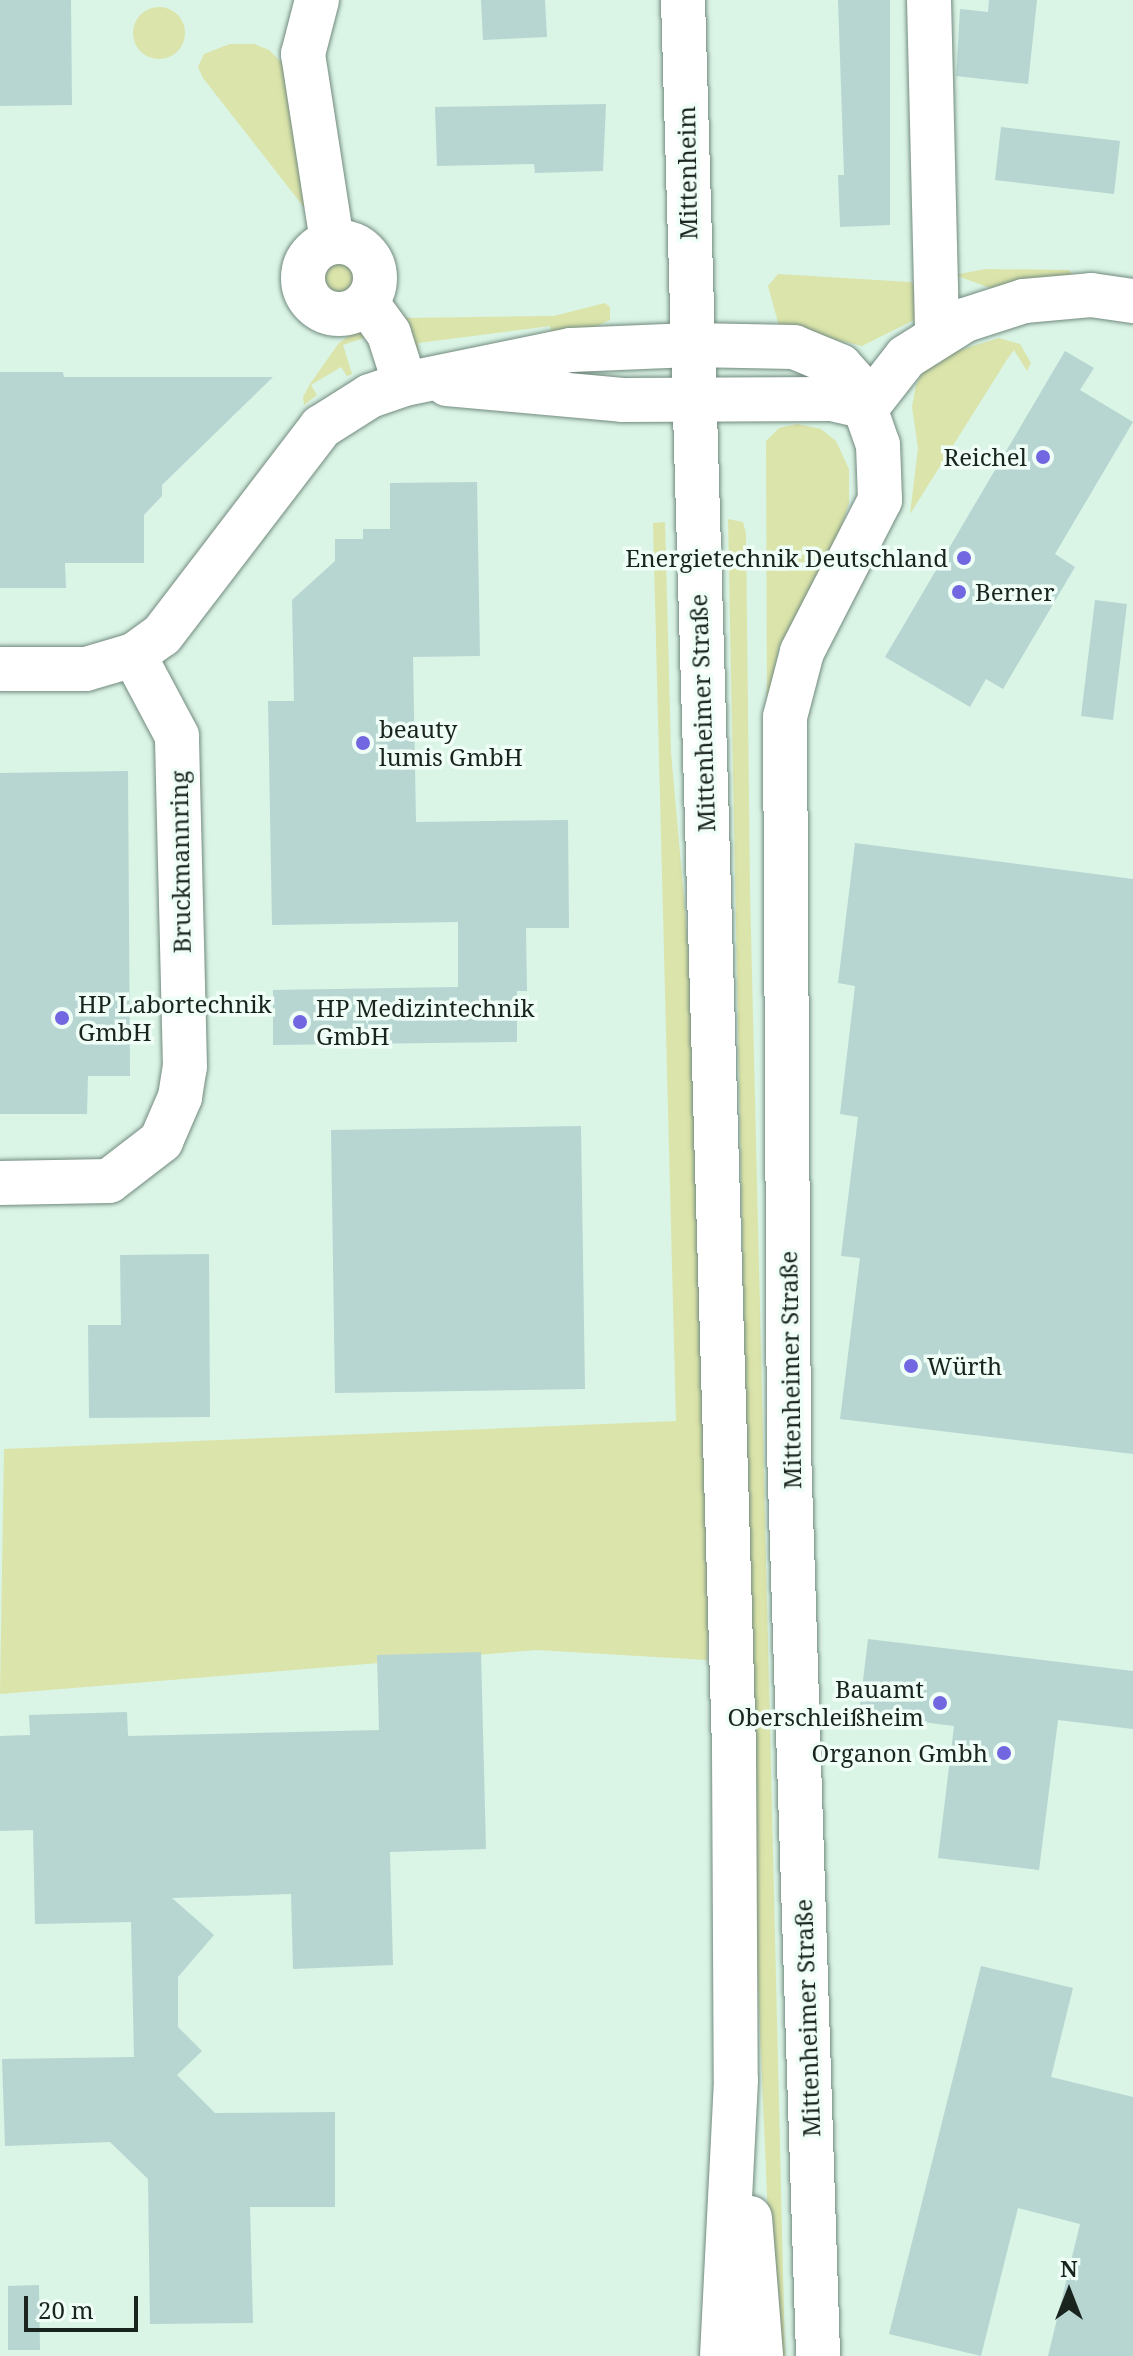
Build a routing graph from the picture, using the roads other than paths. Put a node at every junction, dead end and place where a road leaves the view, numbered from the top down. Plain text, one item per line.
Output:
1 (317, 0) edge
2 (683, 0) edge
3 (929, 0) edge
4 (332, 242) junction
5 (1133, 301) edge
6 (366, 302) junction
7 (937, 336) junction
8 (691, 345) junction
9 (413, 382) junction
10 (693, 401) junction
11 (867, 407) junction
12 (134, 655) junction
13 (0, 669) edge
14 (0, 1183) edge
15 (736, 2080) junction
16 (722, 2356) edge
17 (761, 2356) edge
18 (818, 2356) edge

1 - 4 street
2 - 8 street, Mittenheim
3 - 7 street
4 - 6 street
4 - 6 street
5 - 7 street
6 - 9 street
7 - 11 street
8 - 9 street
8 - 10 street, Mittenheimer Straße
8 - 11 street, Mittenheimer Straße
9 - 10 street
9 - 12 street
10 - 11 street
10 - 15 street, Mittenheimer Straße
11 - 18 street, Mittenheimer Straße
12 - 13 street
12 - 14 street, Bruckmannring
15 - 16 street, Mittenheimer Straße
15 - 17 street, Mittenheimer Straße

